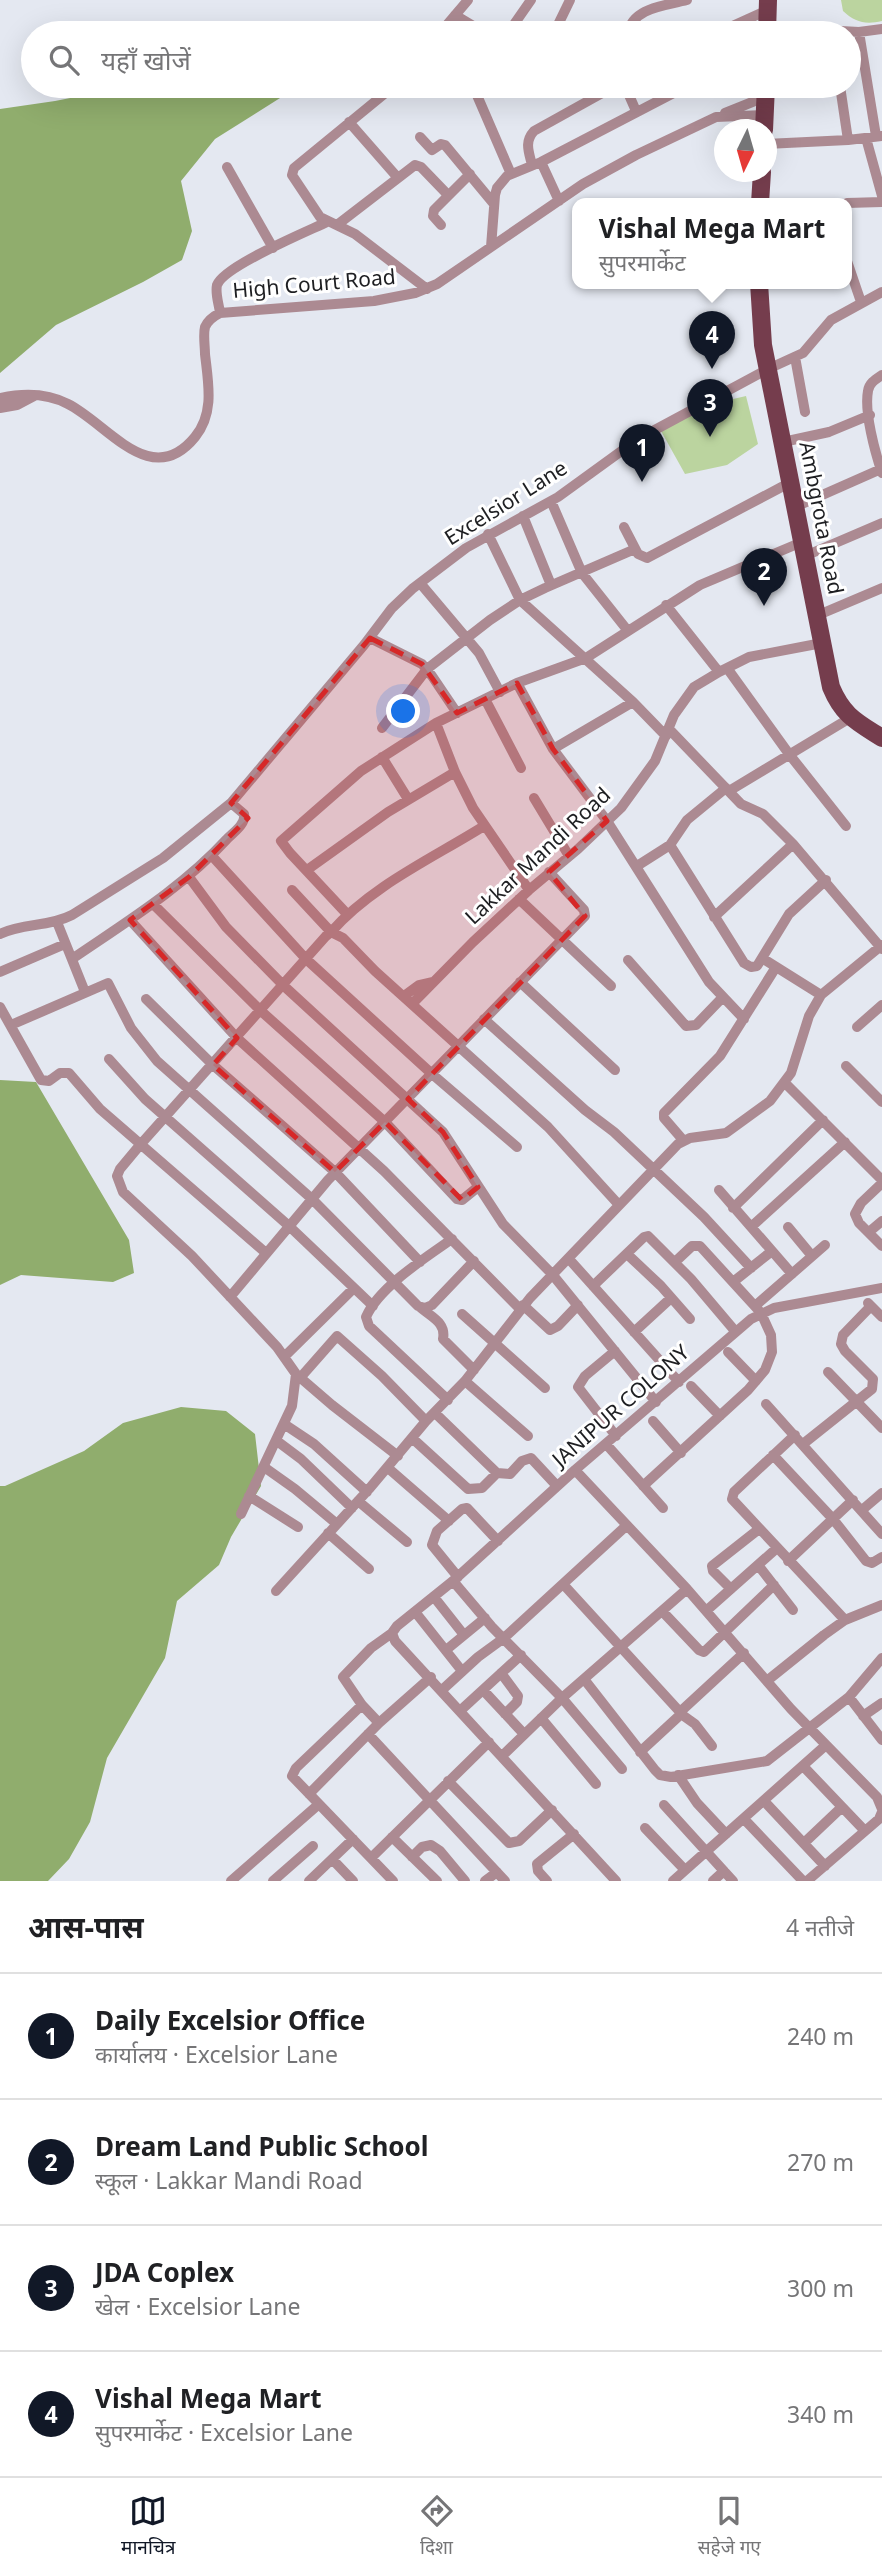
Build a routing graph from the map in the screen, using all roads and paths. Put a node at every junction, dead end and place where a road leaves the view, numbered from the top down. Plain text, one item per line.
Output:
1 (468, 0) edge
2 (531, 0) edge
3 (570, 0) edge
4 (687, 0) edge
5 (455, 16) junction
6 (451, 21) edge
7 (464, 21) edge
8 (516, 21) edge
9 (560, 21) edge
10 (633, 21) edge
11 (882, 29) edge
12 (861, 32) edge
13 (861, 45) edge
14 (379, 98) edge
15 (478, 98) edge
16 (592, 98) edge
17 (630, 98) edge
18 (663, 98) edge
19 (842, 98) edge
20 (765, 107) edge
21 (636, 111) junction
22 (716, 117) junction
23 (349, 122) junction
24 (420, 137) dead end
25 (875, 137) edge
26 (848, 140) junction
27 (777, 143) edge
28 (537, 163) junction
29 (227, 167) dead end
30 (470, 174) junction
31 (511, 174) junction
32 (398, 177) junction
33 (448, 195) junction
34 (882, 196) edge
35 (559, 201) junction
36 (882, 202) edge
37 (852, 203) edge
38 (494, 204) junction
39 (332, 224) junction
40 (441, 225) dead end
41 (491, 247) junction
42 (272, 248) junction
43 (852, 276) edge
44 (428, 289) junction
45 (759, 289) edge
46 (882, 292) edge
47 (861, 302) junction
48 (220, 313) junction
49 (795, 357) junction
50 (768, 369) junction
51 (882, 375) edge
52 (37, 395) junction
53 (0, 398) edge
54 (0, 408) edge
55 (805, 412) dead end
56 (870, 415) junction
57 (783, 442) junction
58 (881, 471) edge
59 (791, 482) junction
60 (551, 501) junction
61 (795, 506) junction
62 (523, 516) junction
63 (882, 523) edge
64 (624, 527) dead end
65 (488, 534) junction
66 (635, 549) junction
67 (804, 549) junction
68 (582, 573) junction
69 (551, 585) junction
70 (416, 586) junction
71 (882, 588) edge
72 (520, 600) junction
73 (666, 605) junction
74 (816, 616) junction
75 (628, 631) junction
76 (370, 638) junction
77 (467, 638) junction
78 (822, 643) junction
79 (586, 658) junction
80 (427, 669) junction
81 (723, 670) junction
82 (517, 684) junction
83 (500, 692) junction
84 (485, 699) junction
85 (633, 702) junction
86 (457, 713) junction
87 (850, 718) junction
88 (436, 723) junction
89 (382, 728) dead end
90 (667, 732) junction
91 (882, 738) edge
92 (553, 749) junction
93 (789, 754) junction
94 (382, 757) junction
95 (521, 768) dead end
96 (455, 772) junction
97 (727, 790) junction
98 (534, 798) dead end
99 (408, 799) junction
100 (231, 803) junction
101 (607, 821) junction
102 (484, 826) junction
103 (846, 826) dead end
104 (793, 844) junction
105 (670, 845) junction
106 (212, 856) junction
107 (569, 856) junction
108 (637, 866) junction
109 (307, 870) junction
110 (549, 872) junction
111 (189, 877) junction
112 (826, 880) junction
113 (292, 890) dead end
114 (528, 890) junction
115 (519, 899) junction
116 (153, 904) junction
117 (347, 915) junction
118 (714, 917) junction
119 (130, 920) junction
120 (57, 922) junction
121 (331, 932) junction
122 (0, 934) edge
123 (560, 939) junction
124 (65, 944) junction
125 (881, 947) edge
126 (306, 958) junction
127 (762, 958) junction
128 (72, 959) junction
129 (628, 960) dead end
130 (776, 967) junction
131 (0, 972) edge
132 (520, 982) junction
133 (284, 986) junction
134 (611, 986) dead end
135 (85, 992) junction
136 (821, 995) junction
137 (722, 998) junction
138 (146, 999) dead end
139 (408, 1000) junction
140 (882, 1004) edge
141 (0, 1007) edge
142 (261, 1011) junction
143 (484, 1019) junction
144 (744, 1020) junction
145 (11, 1025) junction
146 (857, 1027) dead end
147 (237, 1038) junction
148 (458, 1047) junction
149 (109, 1059) dead end
150 (213, 1065) junction
151 (846, 1066) dead end
152 (615, 1070) dead end
153 (432, 1074) junction
154 (785, 1083) junction
155 (189, 1091) junction
156 (408, 1099) junction
157 (882, 1101) edge
158 (166, 1117) junction
159 (823, 1120) junction
160 (385, 1122) junction
161 (683, 1140) junction
162 (845, 1142) junction
163 (140, 1145) junction
164 (517, 1147) dead end
165 (359, 1148) junction
166 (652, 1170) junction
167 (335, 1172) junction
168 (882, 1181) edge
169 (478, 1187) junction
170 (719, 1191) dead end
171 (312, 1199) junction
172 (619, 1205) junction
173 (733, 1208) junction
174 (882, 1221) edge
175 (289, 1226) junction
176 (751, 1227) junction
177 (788, 1227) dead end
178 (869, 1232) junction
179 (452, 1239) junction
180 (825, 1245) dead end
181 (882, 1246) edge
182 (772, 1251) junction
183 (266, 1253) junction
184 (627, 1254) junction
185 (812, 1256) junction
186 (569, 1259) junction
187 (474, 1261) junction
188 (420, 1262) junction
189 (675, 1262) junction
190 (751, 1268) junction
191 (552, 1274) junction
192 (792, 1274) junction
193 (733, 1282) junction
194 (394, 1283) junction
195 (593, 1286) junction
196 (354, 1288) junction
197 (882, 1288) edge
198 (860, 1292) junction
199 (230, 1297) junction
200 (671, 1297) junction
201 (578, 1305) junction
202 (373, 1306) junction
203 (871, 1306) junction
204 (522, 1307) junction
205 (421, 1308) junction
206 (758, 1310) junction
207 (462, 1314) dead end
208 (882, 1317) edge
209 (690, 1319) dead end
210 (736, 1331) junction
211 (634, 1332) junction
212 (495, 1342) junction
213 (615, 1351) junction
214 (728, 1352) dead end
215 (284, 1357) junction
216 (474, 1370) junction
217 (828, 1372) dead end
218 (298, 1376) junction
219 (465, 1381) junction
220 (756, 1381) junction
221 (679, 1382) junction
222 (691, 1386) dead end
223 (545, 1388) dead end
224 (448, 1400) junction
225 (856, 1400) junction
226 (656, 1402) junction
227 (766, 1404) dead end
228 (720, 1416) junction
229 (431, 1417) junction
230 (653, 1421) dead end
231 (880, 1421) edge
232 (284, 1424) junction
233 (795, 1435) junction
234 (528, 1436) dead end
235 (616, 1436) junction
236 (412, 1438) junction
237 (277, 1441) junction
238 (606, 1444) junction
239 (803, 1444) junction
240 (681, 1453) junction
241 (773, 1455) junction
242 (398, 1456) junction
243 (264, 1467) junction
244 (388, 1468) junction
245 (575, 1470) junction
246 (497, 1473) junction
247 (557, 1486) junction
248 (643, 1486) junction
249 (367, 1492) junction
250 (882, 1493) edge
251 (249, 1496) junction
252 (853, 1500) junction
253 (355, 1505) junction
254 (663, 1508) dead end
255 (862, 1510) junction
256 (242, 1514) dead end
257 (833, 1519) junction
258 (449, 1521) junction
259 (337, 1524) junction
260 (626, 1525) junction
261 (298, 1527) dead end
262 (759, 1529) junction
263 (328, 1533) junction
264 (882, 1534) edge
265 (498, 1541) junction
266 (407, 1542) dead end
267 (777, 1548) junction
268 (882, 1557) edge
269 (788, 1561) junction
270 (758, 1565) junction
271 (369, 1569) dead end
272 (456, 1579) junction
273 (562, 1584) junction
274 (774, 1585) junction
275 (687, 1589) junction
276 (731, 1589) junction
277 (276, 1591) dead end
278 (434, 1597) junction
279 (882, 1605) edge
280 (793, 1610) dead end
281 (662, 1611) junction
282 (706, 1611) junction
283 (416, 1612) junction
284 (485, 1618) junction
285 (845, 1620) junction
286 (392, 1633) junction
287 (725, 1633) junction
288 (464, 1635) junction
289 (504, 1638) junction
290 (622, 1646) junction
291 (446, 1650) junction
292 (744, 1653) junction
293 (521, 1655) junction
294 (882, 1658) edge
295 (462, 1671) junction
296 (501, 1673) junction
297 (431, 1678) junction
298 (584, 1679) junction
299 (768, 1680) junction
300 (442, 1690) junction
301 (483, 1690) junction
302 (849, 1697) junction
303 (562, 1698) junction
304 (882, 1703) edge
305 (362, 1705) junction
306 (461, 1710) junction
307 (680, 1713) junction
308 (505, 1714) junction
309 (863, 1716) junction
310 (541, 1718) junction
311 (379, 1723) junction
312 (809, 1728) junction
313 (368, 1734) junction
314 (524, 1734) junction
315 (882, 1740) edge
316 (489, 1742) junction
317 (826, 1745) junction
318 (712, 1746) dead end
319 (640, 1752) junction
320 (502, 1756) junction
321 (803, 1766) junction
322 (622, 1769) dead end
323 (678, 1775) junction
324 (448, 1781) junction
325 (596, 1784) dead end
326 (309, 1794) junction
327 (429, 1799) junction
328 (764, 1801) junction
329 (320, 1804) junction
330 (664, 1805) dead end
331 (842, 1807) junction
332 (552, 1810) junction
333 (882, 1813) edge
334 (744, 1819) junction
335 (645, 1828) dead end
336 (865, 1831) junction
337 (574, 1834) junction
338 (726, 1834) junction
339 (392, 1837) junction
340 (353, 1839) junction
341 (804, 1843) junction
342 (313, 1846) dead end
343 (705, 1852) junction
344 (411, 1857) junction
345 (371, 1858) junction
346 (332, 1859) junction
347 (825, 1866) junction
348 (455, 1869) junction
349 (685, 1870) junction
350 (723, 1871) junction
351 (497, 1872) junction
352 (231, 1881) edge
353 (273, 1881) edge
354 (309, 1881) edge
355 (353, 1881) edge
356 (393, 1881) edge
357 (439, 1881) edge
358 (465, 1881) edge
359 (485, 1881) edge
360 (505, 1881) edge
361 (547, 1881) edge
362 (616, 1881) edge
363 (673, 1881) edge
364 (713, 1881) edge
365 (733, 1881) edge
366 (805, 1881) edge

1 - 5 street
2 - 8 street
3 - 9 street
4 - 10 street
5 - 6 street
5 - 7 street
11 - 12 street
13 - 25 street
14 - 23 street
15 - 31 street
16 - 28 street
17 - 21 street
18 - 21 street
19 - 26 street
20 - 22 street
20 - 22 street, High Court Road
21 - 28 street
22 - 35 street, High Court Road
23 - 32 street
23 - 39 street
24 - 30 street
25 - 26 street
25 - 34 street
26 - 27 street
28 - 31 street
28 - 35 street
29 - 42 street
30 - 33 street
30 - 38 street
31 - 38 street
32 - 33 street
32 - 39 street
33 - 40 street
35 - 41 street, High Court Road
36 - 37 street
38 - 41 street
39 - 42 street
39 - 44 street
41 - 44 street, High Court Road
42 - 48 street
43 - 47 street
44 - 48 street, High Court Road
45 - 50 main road, Ambgrota Road
46 - 47 street, Excelsior Lane
47 - 49 street, Excelsior Lane
48 - 52 street, High Court Road
49 - 50 street, Excelsior Lane
49 - 55 street
50 - 57 main road, Ambgrota Road
50 - 60 street, Excelsior Lane
51 - 56 street
52 - 53 street, High Court Road
52 - 54 street
56 - 57 street
56 - 58 street
57 - 59 main road, Ambgrota Road
58 - 61 street
59 - 61 main road, Ambgrota Road
59 - 66 street
60 - 62 street, Excelsior Lane
60 - 68 street
61 - 67 main road, Ambgrota Road
62 - 65 street, Excelsior Lane
62 - 69 street
63 - 67 street
64 - 66 street
65 - 70 street, Excelsior Lane
65 - 72 street
66 - 68 street
67 - 73 street
67 - 74 main road, Ambgrota Road
68 - 69 street
68 - 75 street
69 - 72 street
70 - 76 street, Excelsior Lane
70 - 77 street
71 - 74 street
72 - 77 street
72 - 79 street
73 - 75 street
73 - 81 street
74 - 78 main road, Ambgrota Road
75 - 79 street
76 - 80 street
76 - 100 street, Excelsior Lane
77 - 80 street
77 - 83 street
78 - 81 street, Lakkar Mandi Road
78 - 87 main road, Ambgrota Road
79 - 82 street
79 - 85 street
80 - 86 street
80 - 89 street
81 - 90 street, Lakkar Mandi Road
81 - 93 street
82 - 83 street
82 - 92 street
83 - 84 street
84 - 86 street
84 - 95 street
85 - 90 street
85 - 92 street
86 - 88 street
87 - 91 main road, Ambgrota Road
87 - 93 street
88 - 94 street
88 - 96 street
90 - 97 street
90 - 101 street, Lakkar Mandi Road
92 - 101 street
93 - 97 street
93 - 103 street
94 - 99 street
94 - 109 street
96 - 99 street
96 - 102 street
97 - 104 street
97 - 105 street
98 - 107 street
99 - 109 street
100 - 106 street
100 - 120 street, Excelsior Lane
101 - 107 street, Lakkar Mandi Road
101 - 108 street
102 - 114 street
102 - 117 street
104 - 112 street
104 - 118 street
105 - 108 street
105 - 118 street
106 - 111 street
106 - 126 street
107 - 110 street, Lakkar Mandi Road
108 - 137 street
109 - 117 street
110 - 114 street, Lakkar Mandi Road
110 - 123 street
111 - 116 street
111 - 133 street
112 - 125 street
112 - 127 street
113 - 121 street
114 - 115 street, Lakkar Mandi Road
115 - 123 street
115 - 139 street, Lakkar Mandi Road
116 - 119 street
116 - 142 street
117 - 121 street
118 - 127 street
119 - 128 street
119 - 147 street
120 - 122 street, Excelsior Lane
120 - 124 street
121 - 126 street
121 - 139 street
123 - 132 street
123 - 134 street
124 - 128 street
124 - 131 street
125 - 136 street
126 - 133 street
126 - 153 street
127 - 130 street
128 - 135 street
129 - 137 street
130 - 136 street
130 - 144 street
132 - 143 street
132 - 152 street
133 - 142 street
133 - 156 street
135 - 145 street
135 - 155 street
136 - 154 street
137 - 144 street
138 - 150 street
139 - 148 street
140 - 146 street
141 - 145 street
142 - 147 street
142 - 160 street
143 - 148 street
143 - 166 street
144 - 161 street
145 - 163 street
147 - 150 street
147 - 165 street
148 - 153 street
148 - 172 street
149 - 158 street
150 - 155 street
150 - 167 street
151 - 157 street
153 - 156 street
153 - 164 street
154 - 159 street
154 - 161 street
155 - 158 street
155 - 171 street
156 - 160 street
156 - 169 street
158 - 163 street
158 - 175 street
159 - 162 street
159 - 173 street
160 - 165 street
160 - 169 street
161 - 166 street
162 - 168 street
162 - 176 street
163 - 183 street
163 - 199 street
165 - 167 street
165 - 179 street
166 - 172 street
166 - 190 street
167 - 171 street
167 - 188 street
168 - 178 street
169 - 191 street
170 - 173 street
171 - 175 street
171 - 194 street
172 - 186 street
173 - 176 street
174 - 178 street
175 - 183 street
175 - 196 street
176 - 182 street
177 - 185 street
178 - 181 street
179 - 187 street
179 - 188 street
180 - 185 street
182 - 190 street
182 - 192 street
183 - 199 street
184 - 189 street
184 - 195 street
184 - 200 street
185 - 192 street
186 - 191 street
186 - 195 street
187 - 204 street
187 - 205 street
188 - 194 street
189 - 193 street
189 - 210 street
190 - 193 street
191 - 201 street
191 - 204 street
192 - 206 street
193 - 206 street
194 - 202 street
194 - 205 street
195 - 211 street
196 - 202 street
196 - 215 street
197 - 198 street, JANIPUR COLONY
198 - 203 street
198 - 206 street, JANIPUR COLONY
199 - 215 street
200 - 209 street
200 - 211 street
201 - 204 street
201 - 213 street
202 - 224 street
203 - 208 street
203 - 225 street
204 - 212 street
205 - 216 street
206 - 210 street, JANIPUR COLONY
206 - 220 street
207 - 212 street
210 - 221 street, JANIPUR COLONY
211 - 221 street
212 - 216 street
212 - 223 street
213 - 226 street
213 - 235 street
214 - 220 street
215 - 218 street
216 - 219 street
217 - 225 street
218 - 229 street
218 - 232 street
218 - 242 street
219 - 224 street
219 - 234 street
220 - 228 street
221 - 226 street, JANIPUR COLONY
222 - 228 street
224 - 229 street
225 - 231 street
225 - 239 street
226 - 235 street, JANIPUR COLONY
227 - 233 street
228 - 240 street
229 - 236 street
229 - 246 street
230 - 240 street
232 - 237 street
232 - 249 street
233 - 239 street
233 - 241 street
235 - 238 street, JANIPUR COLONY
236 - 242 street
236 - 246 street
237 - 243 street
237 - 253 street
238 - 245 street, JANIPUR COLONY
238 - 248 street
239 - 252 street
240 - 248 street
241 - 257 street
241 - 262 street
242 - 244 street
243 - 251 street
243 - 259 street
244 - 249 street
244 - 258 street
245 - 247 street, JANIPUR COLONY
245 - 260 street
246 - 247 street
247 - 265 street, JANIPUR COLONY
248 - 254 street
249 - 253 street
250 - 255 street
251 - 256 street
251 - 261 street
252 - 255 street
252 - 257 street
253 - 259 street
253 - 266 street
255 - 264 street
257 - 268 street
257 - 269 street
258 - 265 street
258 - 272 street
259 - 263 street
260 - 273 street
260 - 275 street
262 - 267 street
262 - 276 street
263 - 271 street
263 - 277 street
265 - 272 street, JANIPUR COLONY
267 - 269 street
267 - 270 street
269 - 285 street
270 - 274 street
270 - 276 street
272 - 278 street, JANIPUR COLONY
272 - 284 street
273 - 289 street
273 - 290 street
274 - 280 street
274 - 287 street
275 - 281 street
275 - 282 street
276 - 282 street
278 - 283 street, JANIPUR COLONY
278 - 288 street
279 - 285 street
281 - 287 street
281 - 290 street
282 - 287 street
283 - 286 street, JANIPUR COLONY
283 - 291 street
284 - 288 street
284 - 289 street
285 - 299 street
286 - 297 street
286 - 305 street, JANIPUR COLONY
287 - 292 street
288 - 291 street
289 - 293 street
289 - 295 street
290 - 298 street
290 - 307 street
291 - 295 street
292 - 299 street
292 - 307 street
293 - 296 street
293 - 303 street
294 - 302 street
295 - 300 street
296 - 301 street
296 - 308 street
297 - 300 street
297 - 311 street
298 - 303 street
298 - 319 street
299 - 312 street
300 - 306 street
301 - 306 street
301 - 308 street
302 - 309 street
302 - 312 street
303 - 310 street
303 - 322 street
304 - 309 street
305 - 311 street
305 - 326 street
306 - 316 street
307 - 318 street
307 - 319 street
308 - 314 street
309 - 315 street
310 - 314 street
310 - 325 street
311 - 313 street
312 - 317 street
312 - 323 street
313 - 326 street
313 - 327 street
314 - 320 street
316 - 320 street
316 - 324 street
317 - 321 street
317 - 333 street
319 - 323 street
320 - 332 street
321 - 328 street
321 - 331 street
323 - 338 street
324 - 327 street
324 - 332 street
326 - 329 street
327 - 339 street
327 - 351 street
328 - 334 street
328 - 341 street
329 - 340 street
329 - 352 street
330 - 343 street
331 - 336 street
331 - 341 street
332 - 337 street
333 - 336 street
334 - 338 street
334 - 366 street
335 - 349 street
336 - 347 street
337 - 361 street
337 - 362 street
338 - 343 street
339 - 344 street
339 - 345 street
340 - 345 street
340 - 346 street
341 - 347 street
342 - 353 street
343 - 349 street
343 - 350 street
344 - 348 street
344 - 357 street
345 - 356 street
346 - 354 street
346 - 355 street
347 - 366 street
348 - 357 street
348 - 358 street
349 - 363 street
350 - 364 street
350 - 365 street
351 - 359 street
351 - 360 street

